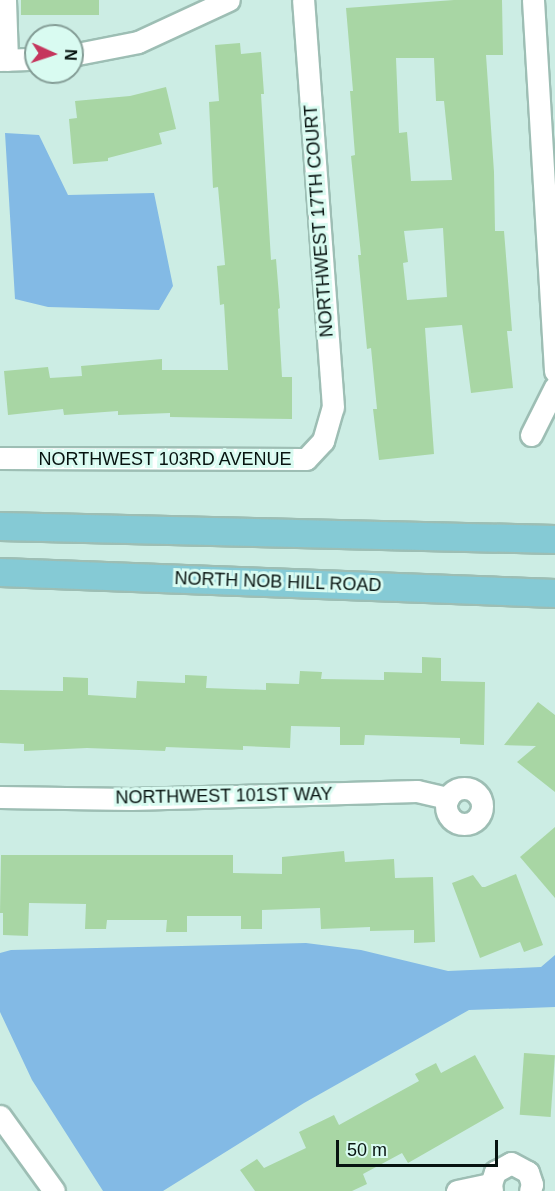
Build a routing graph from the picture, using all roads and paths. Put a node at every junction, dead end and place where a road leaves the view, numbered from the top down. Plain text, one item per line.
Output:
1 (5, 0) edge
2 (229, 0) edge
3 (303, 0) edge
4 (533, 0) edge
5 (84, 53) edge
6 (24, 59) edge
7 (4, 60) edge
8 (555, 371) edge
9 (555, 387) edge
10 (531, 435) dead end
11 (323, 441) joint
12 (0, 458) edge
13 (0, 526) edge
14 (555, 539) edge
15 (0, 572) edge
16 (555, 593) edge
17 (0, 797) edge
18 (448, 798) dead end
19 (0, 1116) edge
20 (492, 1187) edge
21 (54, 1191) edge
22 (457, 1191) edge
23 (530, 1191) edge

1 - 7 street
2 - 5 street
3 - 11 street, NORTHWEST 17TH COURT
4 - 8 street
6 - 7 street
9 - 10 street
11 - 12 street, NORTHWEST 103RD AVENUE
13 - 14 main road
15 - 16 main road, NORTH NOB HILL ROAD
17 - 18 street, NORTHWEST 101ST WAY
19 - 21 street
20 - 22 street
20 - 23 street

